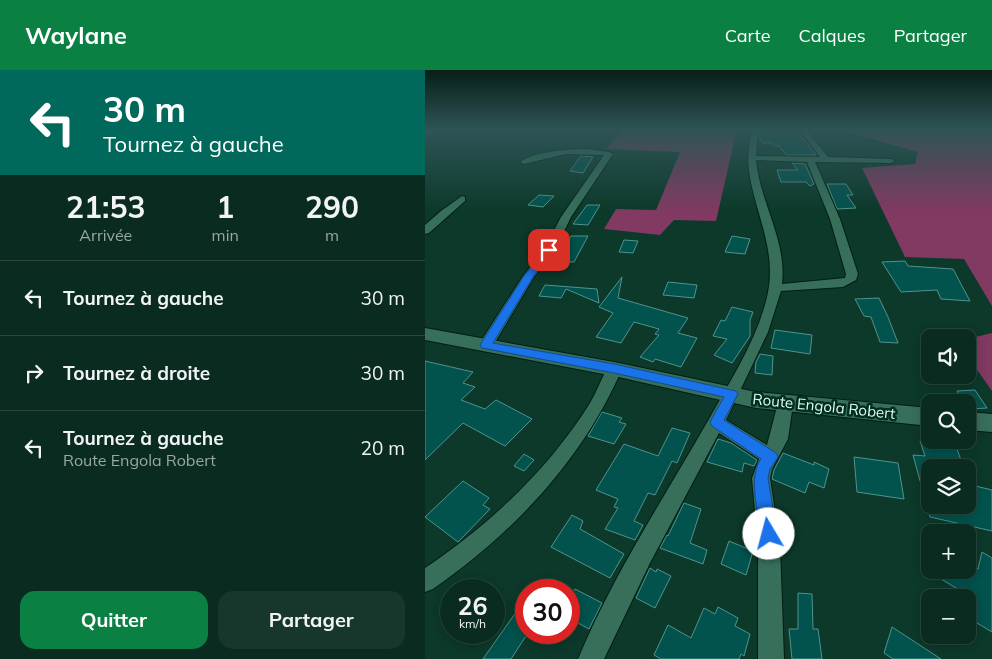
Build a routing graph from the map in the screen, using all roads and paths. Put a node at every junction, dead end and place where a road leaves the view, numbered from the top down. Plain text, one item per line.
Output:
1 (542, 156) edge
2 (607, 156) edge
3 (822, 156) edge
4 (751, 158) joint
5 (810, 160) junction
6 (825, 160) junction
7 (891, 161) dead end
8 (524, 162) dead end
9 (462, 199) dead end
10 (425, 231) edge
11 (775, 288) junction
12 (428, 337) edge
13 (486, 345) junction
14 (614, 369) junction
15 (732, 394) junction
16 (785, 404) junction
17 (921, 416) edge
18 (716, 422) junction
19 (976, 422) edge
20 (992, 423) edge
21 (771, 457) junction
22 (425, 581) edge
23 (591, 659) edge
24 (771, 659) edge

1 - 8 street
2 - 13 street
3 - 6 street
4 - 5 street
4 - 11 street
5 - 6 street
5 - 11 street
6 - 7 street
9 - 10 street
11 - 15 street
12 - 13 street, Route Engola Robert
13 - 14 street, Route Engola Robert
14 - 15 street, Route Engola Robert
14 - 22 street
15 - 16 street, Route Engola Robert
15 - 18 street
16 - 17 street, Route Engola Robert
16 - 21 street
18 - 21 street
18 - 23 street
19 - 20 street
21 - 24 street

